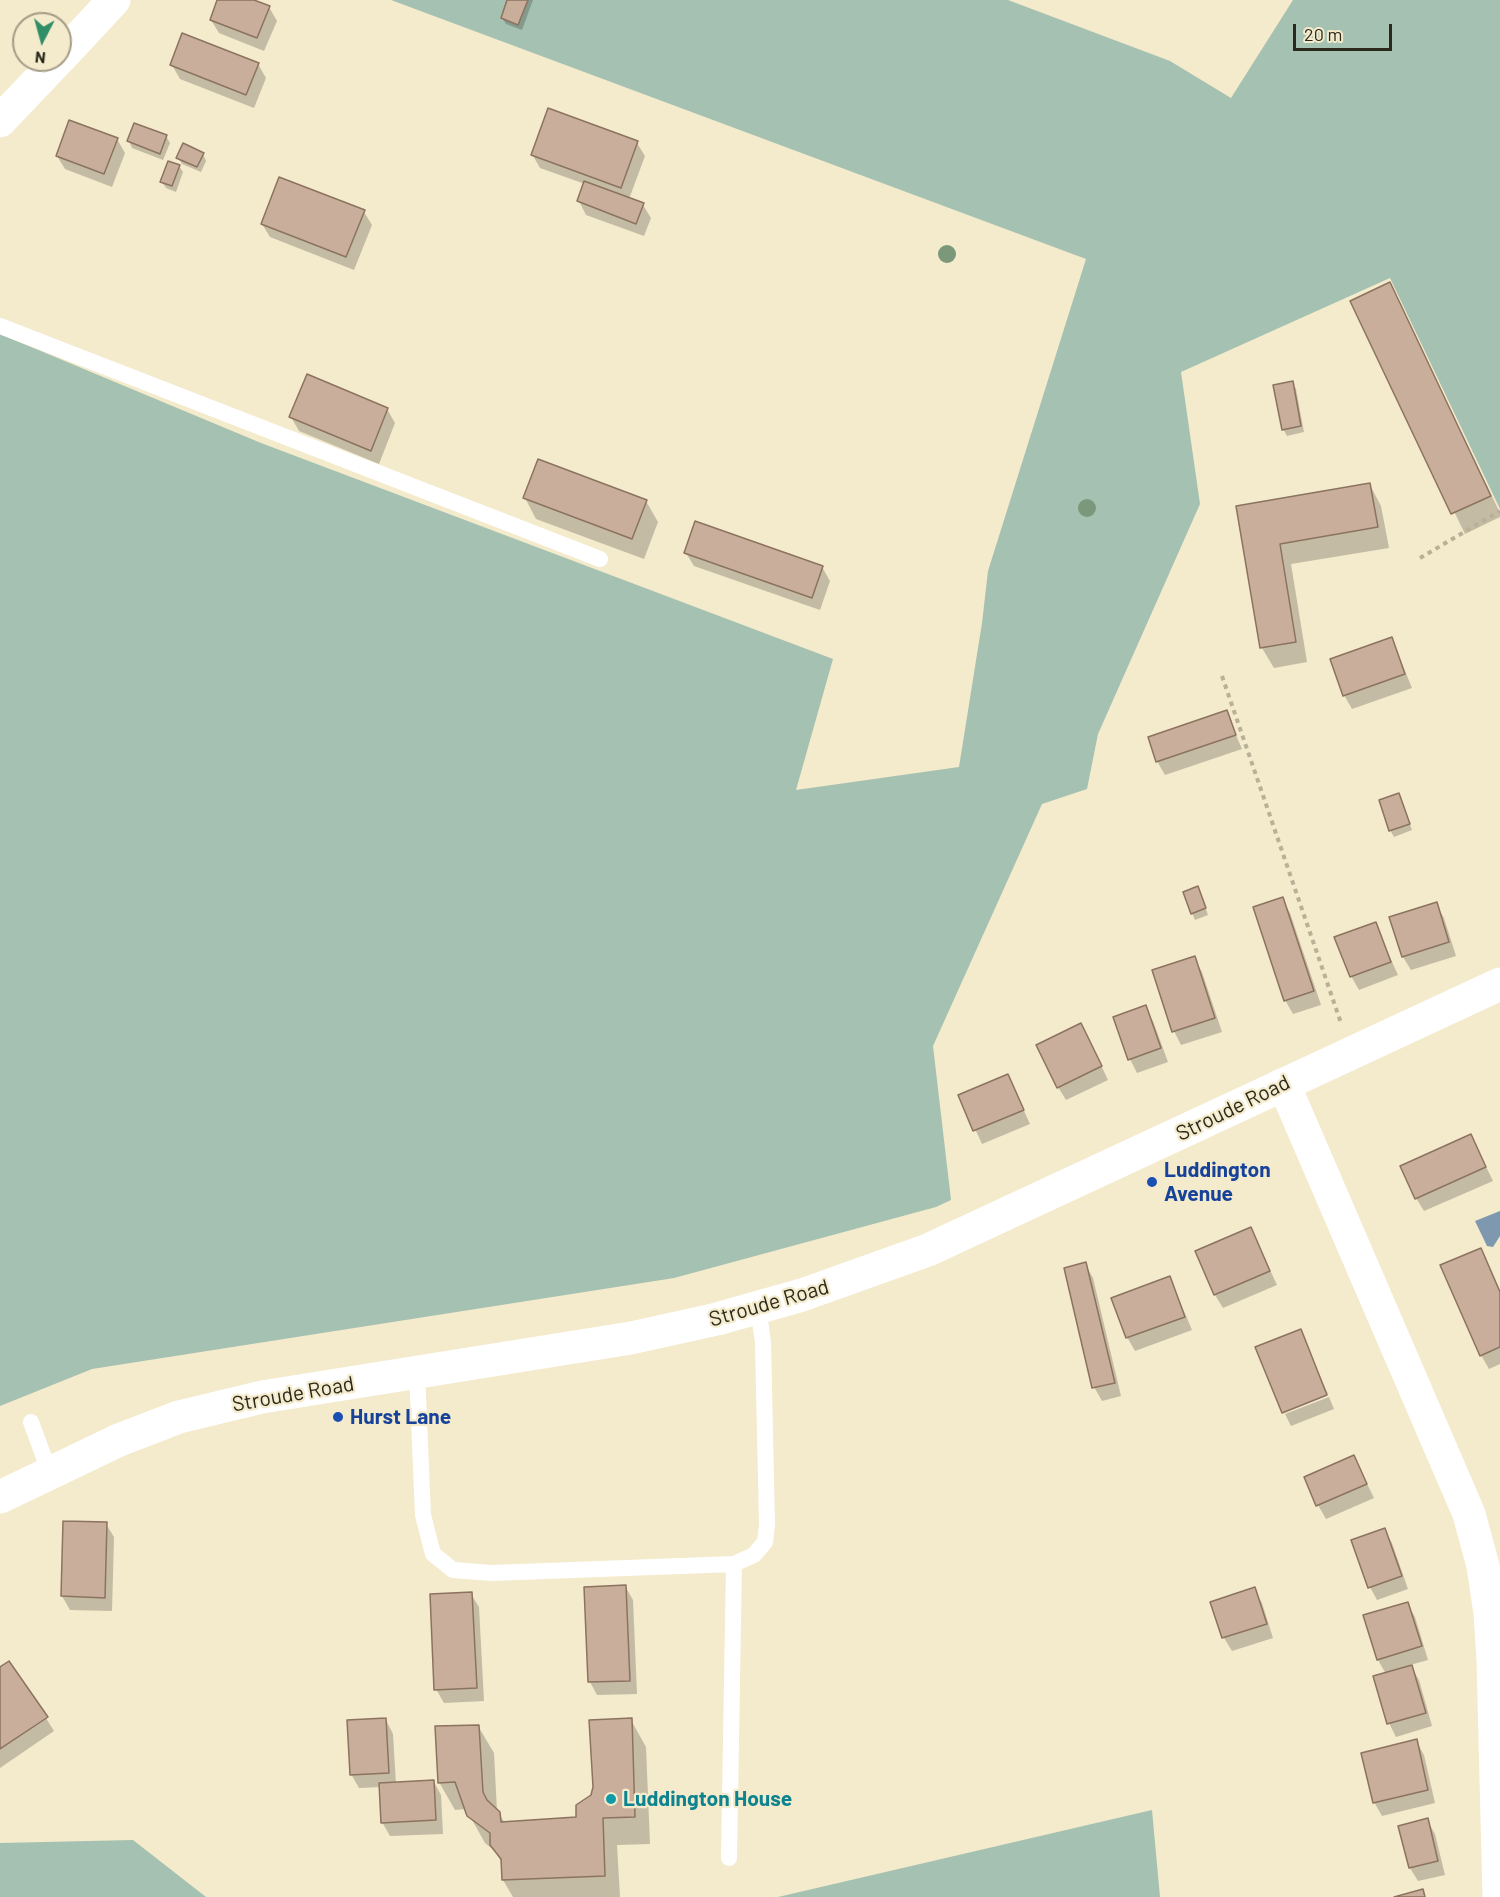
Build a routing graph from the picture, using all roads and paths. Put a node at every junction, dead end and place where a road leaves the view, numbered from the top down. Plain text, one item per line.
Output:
1 (114, 0) edge
2 (72, 45) edge
3 (47, 72) edge
4 (0, 121) edge
5 (0, 326) edge
6 (1500, 511) edge
7 (1420, 558) dead end
8 (600, 559) dead end
9 (1222, 676) dead end
10 (1500, 984) edge
11 (1352, 1052) junction
12 (1282, 1085) junction
13 (758, 1307) junction
14 (417, 1373) junction
15 (31, 1422) dead end
16 (49, 1472) junction
17 (0, 1497) edge
18 (734, 1564) junction
19 (729, 1858) dead end
20 (1499, 1897) edge

1 - 2 street
3 - 4 street
5 - 8 lane
6 - 7 path
9 - 11 path
10 - 11 street, Stroude Road
11 - 12 street, Stroude Road
12 - 13 street, Stroude Road
12 - 20 street
13 - 14 street, Stroude Road
13 - 18 lane
14 - 16 street, Stroude Road
14 - 18 lane
15 - 16 lane
16 - 17 street, Stroude Road
18 - 19 lane

